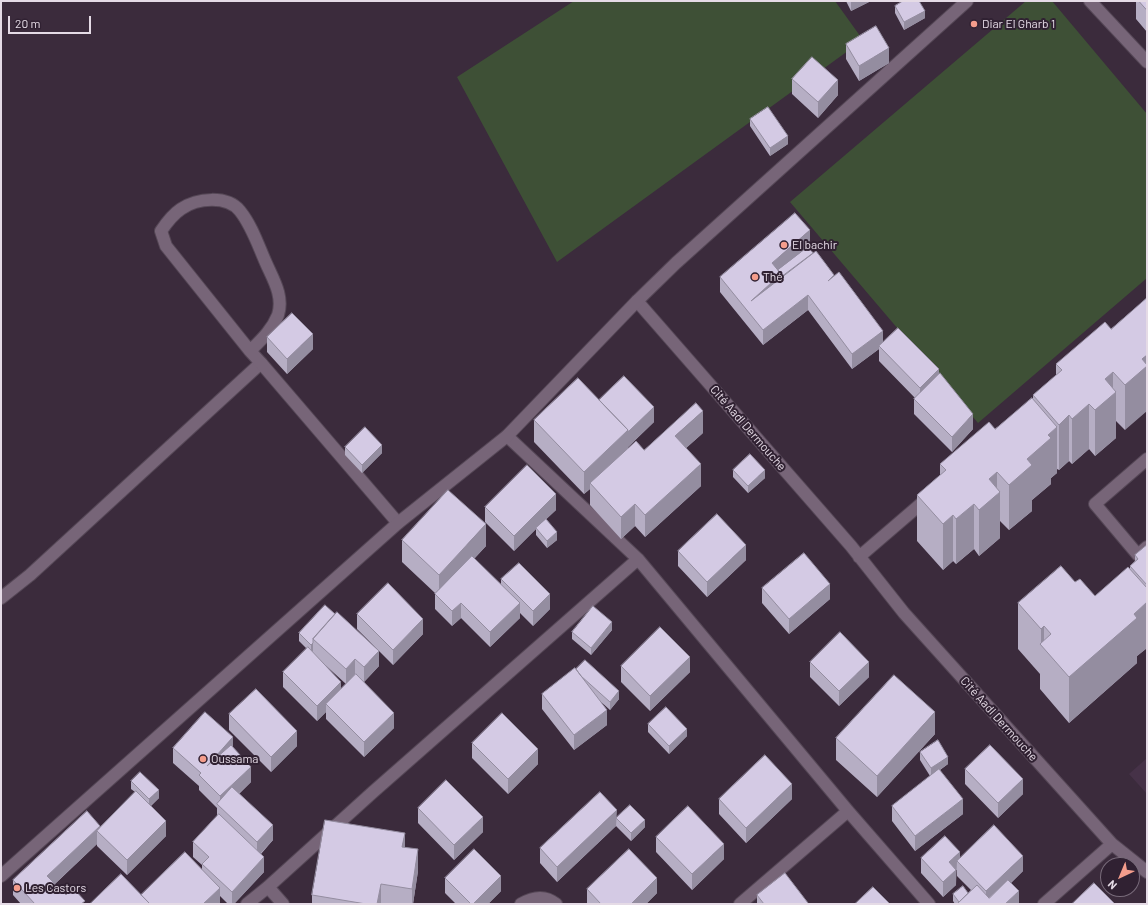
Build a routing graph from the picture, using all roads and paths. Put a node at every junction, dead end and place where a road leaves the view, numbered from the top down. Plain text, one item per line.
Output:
1 (1090, 1) edge
2 (965, 2) edge
3 (1147, 62) edge
4 (637, 301) junction
5 (250, 351) junction
6 (261, 363) junction
7 (507, 436) junction
8 (1147, 459) edge
9 (937, 490) edge
10 (398, 523) junction
11 (1147, 547) edge
12 (859, 557) junction
13 (638, 560) junction
14 (1, 598) edge
15 (848, 811) junction
16 (1112, 844) junction
17 (1147, 872) edge
18 (1, 876) edge
19 (268, 887) junction
20 (247, 904) edge
21 (283, 904) edge
22 (521, 904) edge
23 (556, 904) edge
24 (740, 904) edge
25 (928, 904) edge
26 (1044, 904) edge

1 - 3 street
2 - 4 street
4 - 7 street
4 - 12 street, Cité Aadl Dermouche
5 - 5 street
5 - 6 street
6 - 10 street
6 - 14 street
7 - 10 street
7 - 13 street
8 - 11 street
9 - 12 street
10 - 18 street
12 - 16 street, Cité Aadl Dermouche
13 - 15 street
13 - 19 street
15 - 24 street
15 - 25 street
16 - 17 street, Cité Aadl Dermouche
16 - 26 street
19 - 20 street
19 - 21 street
22 - 23 street

